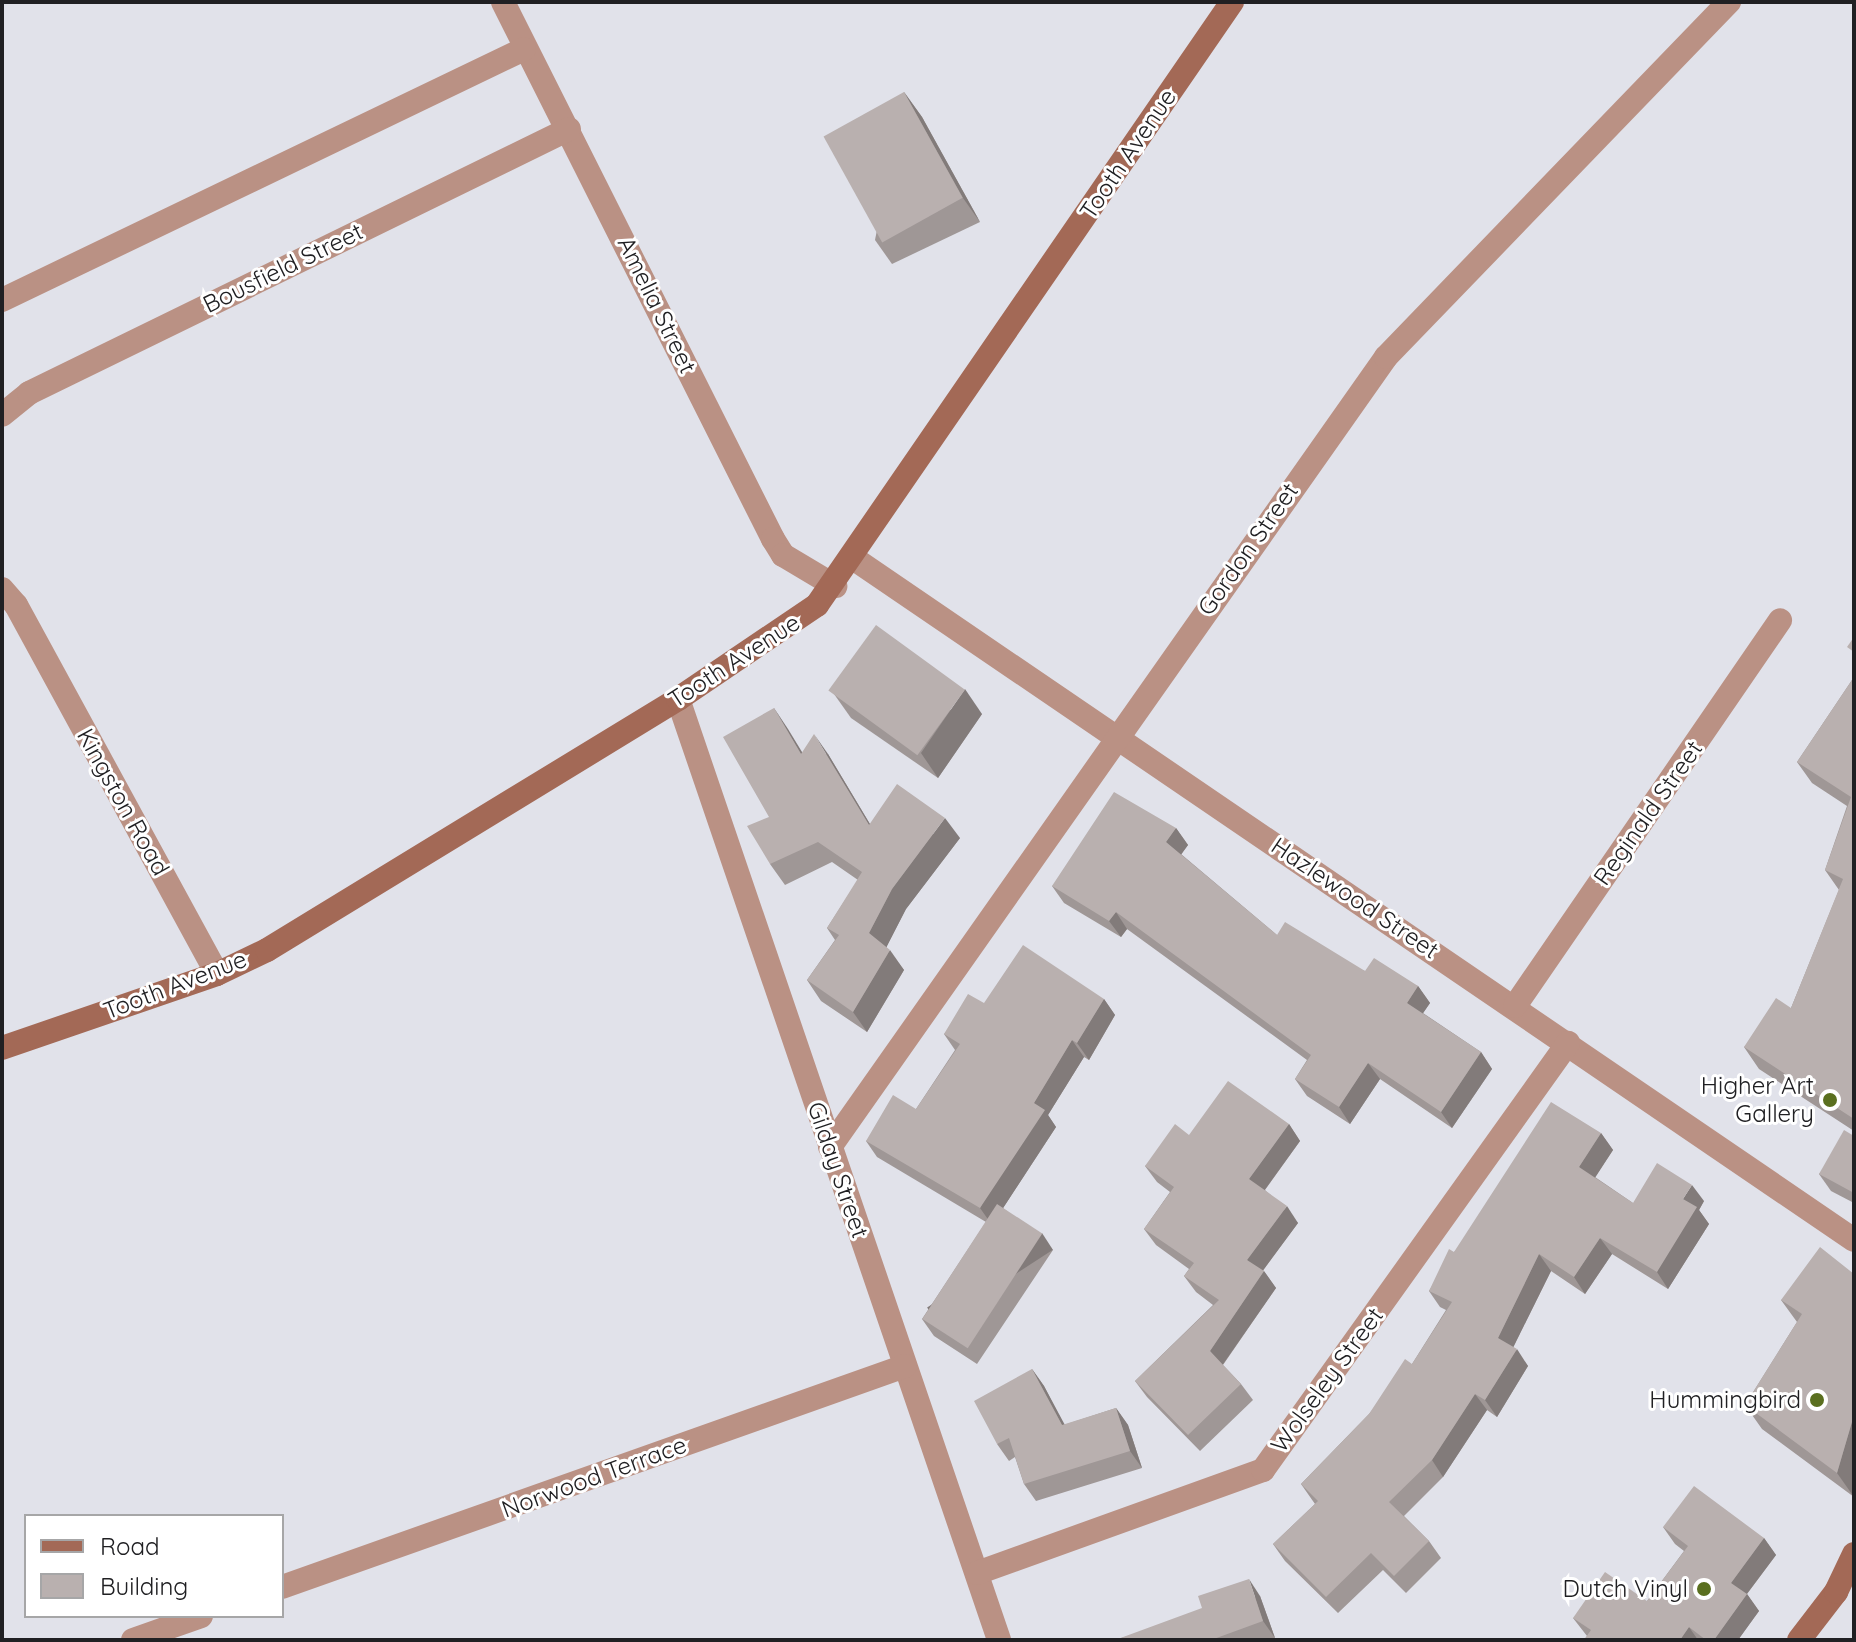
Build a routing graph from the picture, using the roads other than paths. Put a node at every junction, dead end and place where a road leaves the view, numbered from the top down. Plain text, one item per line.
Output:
1 (503, 2) edge
2 (1232, 2) edge
3 (1729, 2) edge
4 (524, 49) junction
5 (569, 129) junction
6 (2, 300) edge
7 (2, 415) edge
8 (853, 558) junction
9 (835, 586) junction
10 (2, 589) edge
11 (2, 608) edge
12 (1780, 620) dead end
13 (30, 631) junction
14 (678, 699) junction
15 (1115, 736) junction
16 (217, 974) junction
17 (1515, 1006) junction
18 (1568, 1043) junction
19 (2, 1048) edge
20 (830, 1147) junction
21 (1854, 1240) edge
22 (905, 1366) junction
23 (1854, 1554) edge
24 (977, 1573) junction
25 (284, 1586) edge
26 (1845, 1588) edge
27 (195, 1618) edge
28 (133, 1640) edge
29 (999, 1640) edge
30 (1799, 1640) edge

1 - 4 street, Amelia Street
2 - 8 street, Tooth Avenue
3 - 15 street, Gordon Street
4 - 5 street, Amelia Street
4 - 6 street
5 - 7 street, Bousfield Street
5 - 9 street, Amelia Street
8 - 9 street, Tooth Avenue
8 - 15 street, Hazlewood Street
9 - 14 street, Tooth Avenue
10 - 13 street, Kingston Road
11 - 13 street, Kingston Road
12 - 17 street, Reginald Street
13 - 16 street, Kingston Road
14 - 16 street, Tooth Avenue
14 - 20 street, Gilday Street
15 - 17 street, Hazlewood Street
15 - 20 street, Gordon Street
16 - 19 street, Tooth Avenue
17 - 18 street, Hazlewood Street
18 - 21 street, Hazlewood Street
18 - 24 street, Wolseley Street
20 - 22 street, Gilday Street
22 - 24 street, Gilday Street
22 - 25 street, Norwood Terrace
23 - 26 street
24 - 29 street, Gilday Street
26 - 30 street
27 - 28 street

